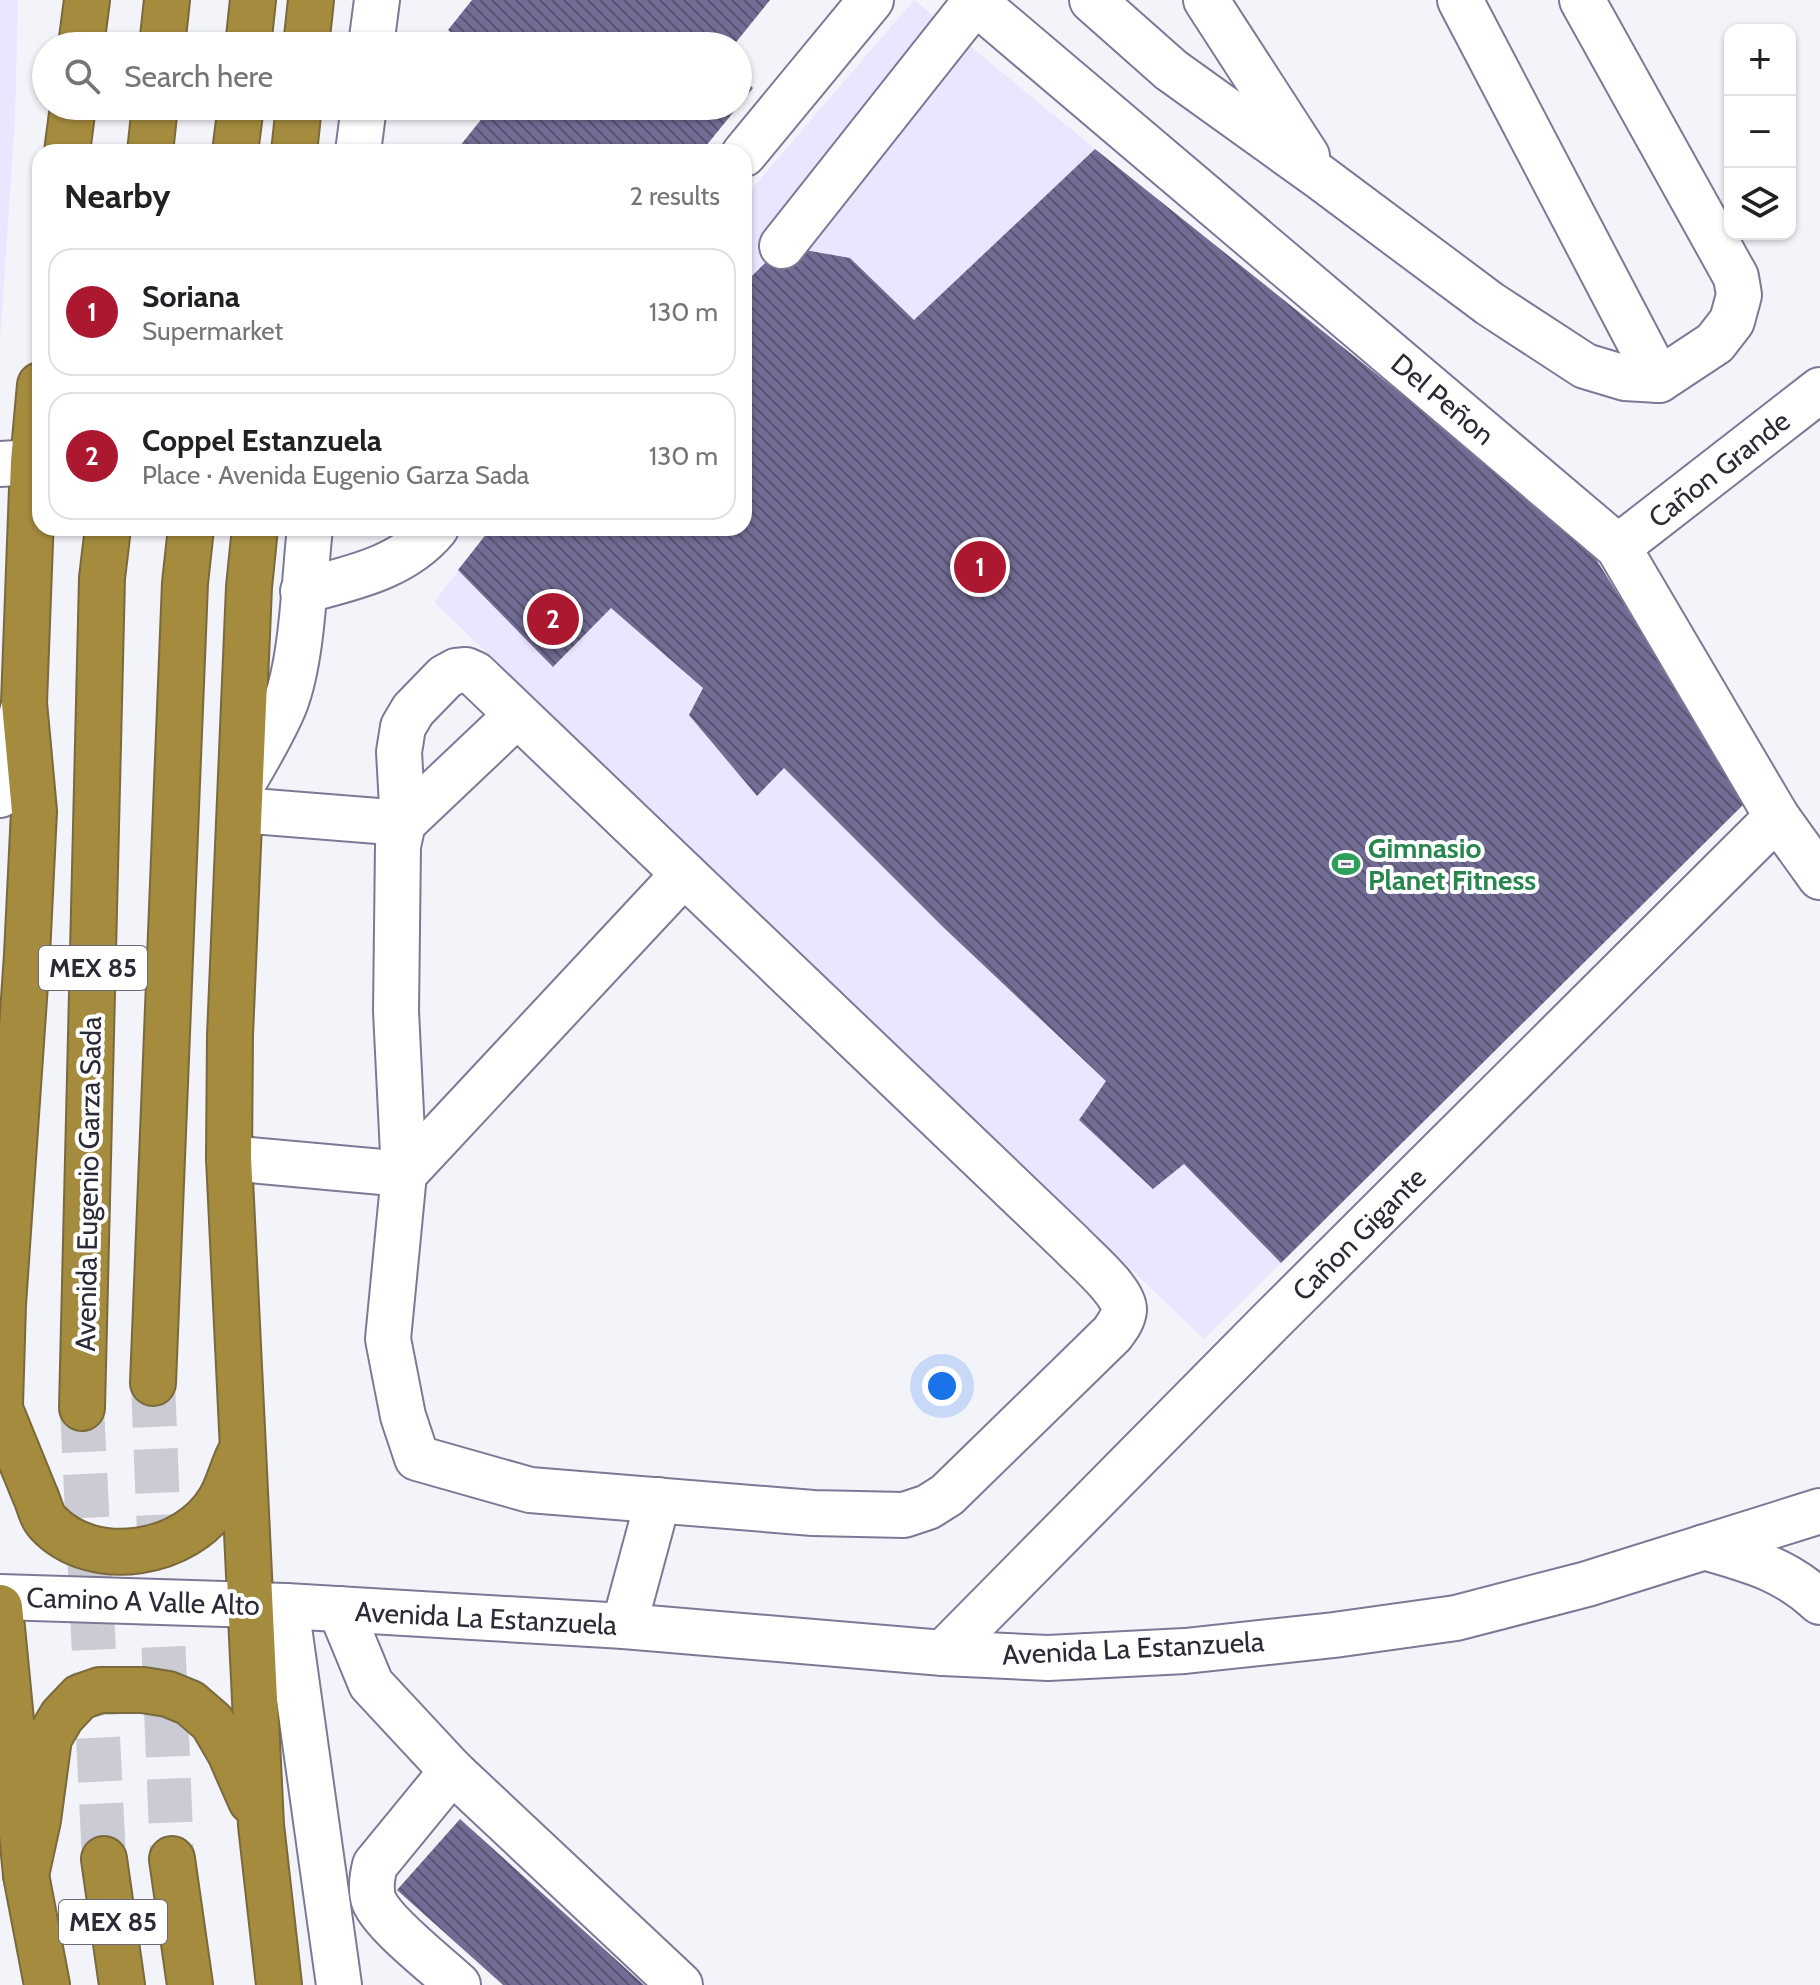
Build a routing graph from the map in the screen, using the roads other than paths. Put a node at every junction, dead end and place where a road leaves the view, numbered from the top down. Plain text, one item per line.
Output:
1 (87, 0) edge
2 (167, 0) edge
3 (253, 0) edge
4 (311, 0) edge
5 (377, 0) edge
6 (871, 0) edge
7 (1092, 0) edge
8 (1460, 0) edge
9 (1582, 0) edge
10 (974, 1) edge
11 (1210, 6) edge
12 (83, 32) edge
13 (164, 32) edge
14 (250, 32) edge
15 (308, 32) edge
16 (373, 32) edge
17 (1171, 70) junction
18 (71, 120) edge
19 (153, 120) edge
20 (239, 120) edge
21 (297, 120) edge
22 (362, 120) edge
23 (68, 144) edge
24 (151, 144) edge
25 (236, 144) edge
26 (295, 144) edge
27 (359, 144) edge
28 (752, 144) edge
29 (1320, 177) junction
30 (782, 246) dead end
31 (1659, 380) junction
32 (1820, 390) edge
33 (32, 412) edge
34 (17, 463) edge
35 (107, 536) edge
36 (190, 536) edge
37 (254, 536) edge
38 (309, 536) edge
39 (429, 536) edge
40 (1618, 547) junction
41 (303, 591) junction
42 (24, 703) junction
43 (517, 715) junction
44 (0, 795) edge
45 (241, 797) junction
46 (1777, 817) junction
47 (403, 823) junction
48 (684, 874) junction
49 (1820, 877) edge
50 (229, 1158) junction
51 (404, 1174) junction
52 (153, 1383) tunnel mouth
53 (0, 1407) edge
54 (82, 1408) tunnel mouth
55 (242, 1447) junction
56 (658, 1500) junction
57 (1820, 1511) edge
58 (1704, 1547) junction
59 (0, 1597) edge
60 (1820, 1602) edge
61 (268, 1606) junction
62 (0, 1607) edge
63 (340, 1609) junction
64 (624, 1626) junction
65 (943, 1653) junction
66 (452, 1771) junction
67 (261, 1825) junction
68 (104, 1859) tunnel mouth
69 (172, 1859) tunnel mouth
70 (13, 1880) edge
71 (47, 1985) edge
72 (122, 1985) edge
73 (190, 1985) edge
74 (279, 1985) edge
75 (339, 1985) edge
76 (458, 1985) edge
77 (680, 1985) edge

1 - 12 highway
2 - 13 highway
3 - 14 highway
4 - 15 highway
5 - 16 street
6 - 28 street
7 - 17 street
8 - 31 street
9 - 31 street
10 - 30 street
10 - 40 street, Del Peñon
11 - 17 street
11 - 29 street
17 - 29 street
18 - 23 highway
19 - 24 highway
20 - 25 highway
21 - 26 highway
22 - 27 street
29 - 31 street
32 - 40 street, Cañon Grande
33 - 34 highway
34 - 42 highway
35 - 54 highway, Avenida Eugenio Garza Sada / MEX 85
36 - 52 highway, MEX 85
37 - 45 highway
38 - 41 street
39 - 41 street
40 - 46 street, Del Peñon
41 - 45 street
42 - 44 street
42 - 53 highway
43 - 47 street
43 - 47 street
43 - 48 street
45 - 47 street
45 - 50 highway
46 - 49 street, Del Peñon
46 - 65 street, Cañon Gigante
47 - 51 street
48 - 51 street
48 - 56 street
50 - 51 street
50 - 55 highway
51 - 56 street
53 - 55 highway
55 - 61 highway
56 - 64 street
57 - 58 street, Avenida La Estanzuela
58 - 60 street
58 - 65 street, Avenida La Estanzuela
59 - 61 street, Camino A Valle Alto
61 - 63 street, Avenida La Estanzuela
61 - 67 highway
61 - 75 street
62 - 70 highway
63 - 64 street, Avenida La Estanzuela
63 - 66 street
64 - 65 street, Avenida La Estanzuela
66 - 76 street
66 - 77 street
67 - 70 highway
67 - 74 highway
68 - 72 highway, MEX 85
69 - 73 highway, MEX 85
70 - 71 highway

